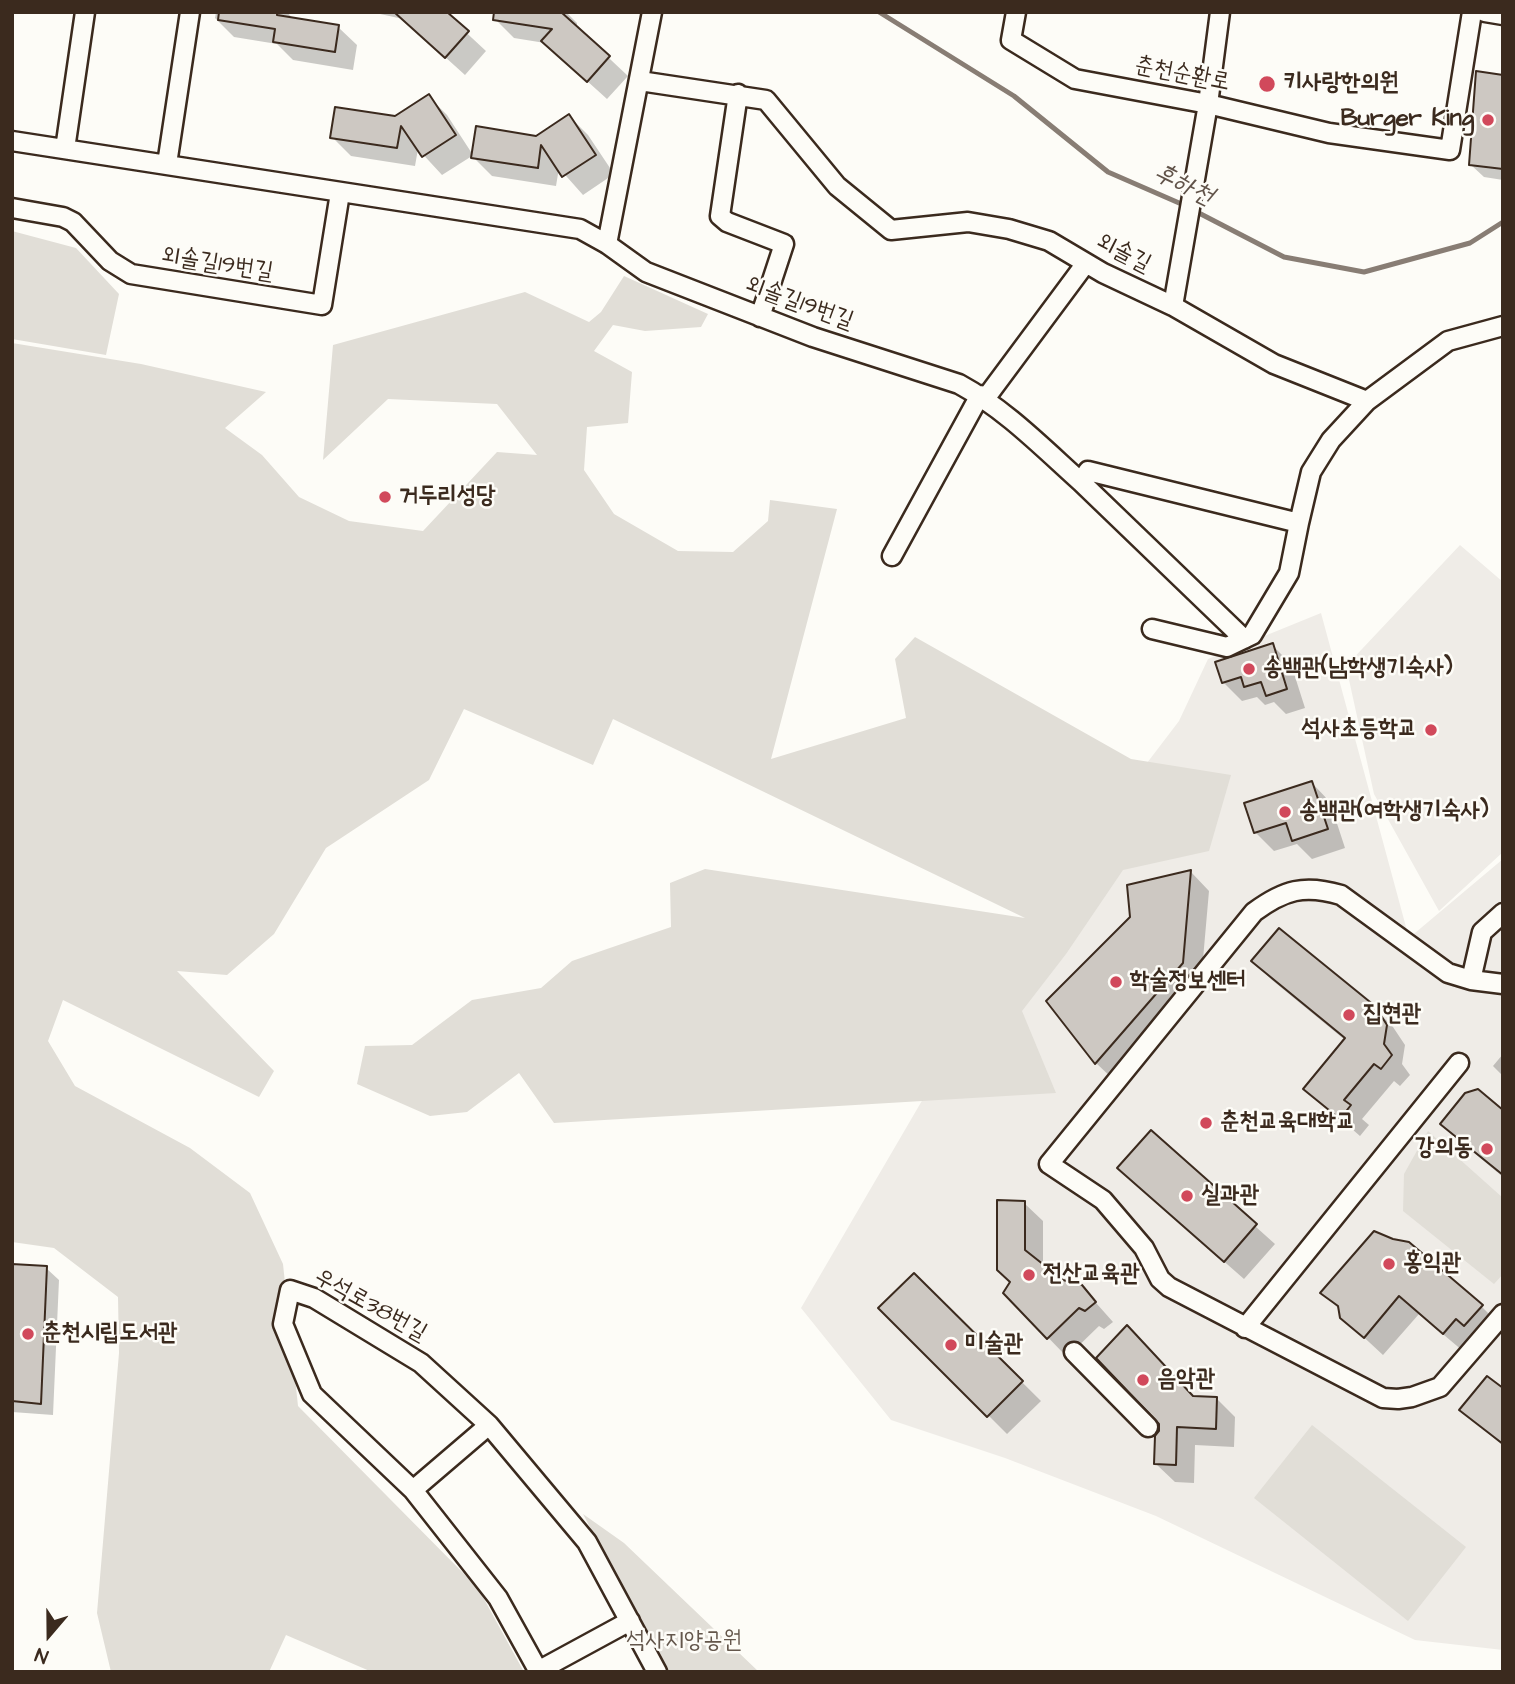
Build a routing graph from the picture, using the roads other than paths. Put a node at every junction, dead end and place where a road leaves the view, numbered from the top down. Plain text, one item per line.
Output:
1 (85, 12) edge
2 (190, 12) edge
3 (652, 12) edge
4 (1016, 12) edge
5 (1220, 12) edge
6 (1472, 12) edge
7 (1485, 12) edge
8 (1503, 15) edge
9 (640, 81) junction
10 (738, 94) junction
11 (1208, 103) junction
12 (12, 141) edge
13 (65, 149) junction
14 (167, 164) junction
15 (340, 193) junction
16 (12, 208) edge
17 (607, 244) junction
18 (1086, 262) junction
19 (1172, 306) junction
20 (760, 317) junction
21 (1503, 326) edge
22 (983, 397) junction
23 (1367, 401) junction
24 (1081, 482) junction
25 (1299, 523) junction
26 (892, 556) dead end
27 (1152, 629) dead end
28 (1244, 639) junction
29 (1503, 913) edge
30 (1471, 980) junction
31 (1503, 984) edge
32 (1459, 1063) dead end
33 (1503, 1314) edge
34 (1245, 1328) junction
35 (1074, 1352) dead end
36 (489, 1425) junction
37 (1148, 1427) dead end
38 (413, 1490) junction
39 (629, 1621) junction
40 (539, 1672) edge
41 (657, 1672) edge

1 - 13 street
2 - 14 street
3 - 9 street
4 - 11 street, 춘천순환로
5 - 11 street
6 - 11 street, 춘천순환로
7 - 8 street
9 - 10 street, 외솔길
9 - 17 street
10 - 18 street, 외솔길
10 - 20 street
11 - 19 street
12 - 13 street, 외솔길19번길
13 - 14 street, 외솔길19번길
14 - 15 street, 외솔길19번길
15 - 16 street, 외솔길19번길
15 - 17 street, 외솔길19번길
17 - 20 street, 외솔길19번길
18 - 19 street, 외솔길
18 - 22 street
19 - 23 street, 외솔길
20 - 22 street, 외솔길19번길
21 - 23 street
22 - 24 street, 외솔길19번길
22 - 26 street
23 - 25 street
24 - 25 street
24 - 28 street, 외솔길19번길
25 - 28 street
27 - 28 street
29 - 30 street
30 - 31 street
30 - 34 street
32 - 34 street
33 - 34 street
35 - 37 street
36 - 38 street
36 - 38 street, 우석로38번길
36 - 39 street, 우석로38번길
38 - 40 street, 우석로38번길
39 - 40 street
39 - 41 street, 우석로38번길

